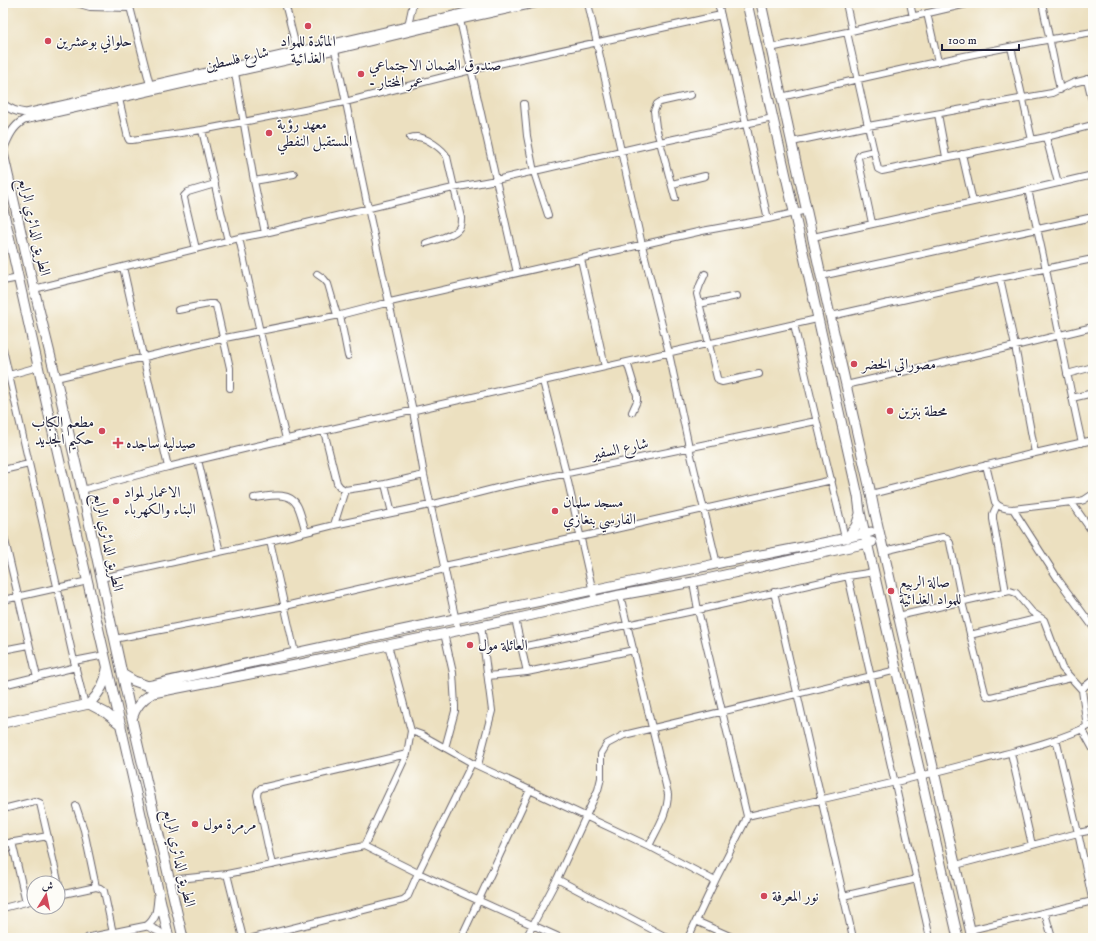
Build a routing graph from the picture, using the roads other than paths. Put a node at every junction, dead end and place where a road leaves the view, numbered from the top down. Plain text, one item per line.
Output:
1 (76, 3) edge
2 (285, 3) edge
3 (413, 3) edge
4 (505, 3) edge
5 (539, 3) edge
6 (588, 3) edge
7 (718, 3) edge
8 (747, 3) edge
9 (761, 3) edge
10 (846, 3) edge
11 (910, 3) edge
12 (971, 3) edge
13 (1042, 3) edge
14 (130, 6) edge
15 (927, 13) junction
16 (721, 15) junction
17 (913, 17) junction
18 (460, 20) junction
19 (408, 26) junction
20 (850, 32) junction
21 (1093, 32) edge
22 (1050, 39) junction
23 (361, 40) junction
24 (597, 42) junction
25 (1011, 47) junction
26 (770, 48) junction
27 (335, 50) junction
28 (297, 51) junction
29 (938, 62) junction
30 (471, 70) junction
31 (235, 73) junction
32 (1090, 78) edge
33 (858, 79) junction
34 (150, 85) junction
35 (1060, 90) junction
36 (691, 95) dead end
37 (781, 97) junction
38 (119, 99) junction
39 (1023, 99) junction
40 (345, 102) junction
41 (3, 104) edge
42 (524, 104) dead end
43 (1093, 104) edge
44 (938, 114) junction
45 (773, 118) junction
46 (244, 122) junction
47 (746, 124) junction
48 (1093, 125) edge
49 (868, 126) junction
50 (202, 130) junction
51 (1046, 137) junction
52 (410, 138) dead end
53 (1032, 140) junction
54 (660, 142) junction
55 (792, 142) junction
56 (3, 150) edge
57 (621, 151) junction
58 (874, 151) junction
59 (3, 153) edge
60 (962, 154) junction
61 (946, 157) junction
62 (534, 172) junction
63 (294, 174) dead end
64 (1093, 175) edge
65 (705, 176) dead end
66 (496, 180) junction
67 (254, 181) junction
68 (1058, 183) junction
69 (215, 184) junction
70 (672, 184) junction
71 (453, 188) junction
72 (1028, 190) junction
73 (675, 198) dead end
74 (973, 202) junction
75 (368, 208) junction
76 (3, 209) edge
77 (807, 210) junction
78 (794, 213) junction
79 (548, 215) dead end
80 (1093, 217) edge
81 (768, 219) junction
82 (872, 224) junction
83 (1038, 229) junction
84 (264, 234) junction
85 (813, 237) junction
86 (239, 238) junction
87 (228, 241) junction
88 (426, 243) dead end
89 (642, 245) junction
90 (196, 249) junction
91 (581, 259) junction
92 (1093, 259) edge
93 (123, 267) junction
94 (1046, 268) junction
95 (517, 273) junction
96 (317, 274) dead end
97 (705, 274) dead end
98 (821, 276) junction
99 (19, 278) junction
100 (1000, 278) junction
101 (3, 282) edge
102 (34, 288) junction
103 (737, 296) dead end
104 (390, 302) junction
105 (699, 304) junction
106 (178, 310) dead end
107 (338, 315) junction
108 (830, 316) junction
109 (817, 319) junction
110 (794, 324) junction
111 (1093, 327) edge
112 (260, 332) junction
113 (1060, 335) junction
114 (224, 338) junction
115 (709, 344) junction
116 (1015, 346) junction
117 (3, 349) edge
118 (669, 354) junction
119 (348, 356) dead end
120 (144, 358) junction
121 (627, 362) junction
122 (38, 367) junction
123 (605, 367) junction
124 (1093, 368) edge
125 (759, 374) dead end
126 (1067, 374) junction
127 (9, 375) junction
128 (56, 378) junction
129 (543, 382) junction
130 (11, 383) junction
131 (3, 385) edge
132 (846, 385) junction
133 (230, 388) dead end
134 (1093, 393) edge
135 (60, 395) junction
136 (1072, 398) junction
137 (45, 400) junction
138 (413, 411) junction
139 (632, 412) dead end
140 (66, 421) junction
141 (816, 422) junction
142 (51, 424) junction
143 (324, 431) junction
144 (286, 439) junction
145 (1093, 440) edge
146 (1082, 443) junction
147 (689, 447) junction
148 (1035, 453) junction
149 (198, 460) junction
150 (29, 464) junction
151 (986, 465) junction
152 (168, 467) junction
153 (3, 470) edge
154 (566, 473) junction
155 (424, 475) junction
156 (832, 480) junction
157 (385, 484) junction
158 (82, 490) junction
159 (345, 490) junction
160 (871, 494) junction
161 (1093, 494) edge
162 (254, 498) dead end
163 (1072, 503) junction
164 (430, 504) junction
165 (996, 505) junction
166 (703, 509) junction
167 (1013, 509) junction
168 (860, 512) junction
169 (392, 513) junction
170 (334, 525) junction
171 (878, 530) junction
172 (3, 532) edge
173 (306, 532) junction
174 (865, 533) junction
175 (1093, 533) edge
176 (580, 537) junction
177 (881, 540) junction
178 (270, 541) junction
179 (848, 541) junction
180 (868, 543) junction
181 (884, 551) junction
182 (220, 552) junction
183 (765, 554) junction
184 (871, 556) junction
185 (10, 562) junction
186 (3, 563) edge
187 (716, 564) junction
188 (767, 565) junction
189 (444, 567) junction
190 (874, 572) junction
191 (848, 576) junction
192 (101, 578) junction
193 (88, 581) junction
194 (692, 582) junction
195 (57, 588) junction
196 (592, 590) junction
197 (774, 592) junction
198 (1006, 592) junction
199 (620, 595) junction
200 (19, 597) junction
201 (3, 600) edge
202 (595, 601) junction
203 (538, 602) junction
204 (962, 602) junction
205 (285, 606) junction
206 (698, 610) junction
207 (541, 613) junction
208 (898, 616) junction
209 (1040, 618) junction
210 (456, 619) junction
211 (515, 619) junction
212 (627, 624) junction
213 (481, 626) junction
214 (1093, 627) edge
215 (458, 630) junction
216 (444, 633) junction
217 (970, 635) junction
218 (114, 639) junction
219 (29, 645) junction
220 (388, 645) junction
221 (521, 647) junction
222 (3, 650) edge
223 (634, 650) junction
224 (295, 654) junction
225 (105, 655) junction
226 (75, 664) junction
227 (107, 665) junction
228 (897, 670) junction
229 (527, 672) junction
230 (122, 674) junction
231 (870, 675) junction
232 (488, 676) junction
233 (37, 677) junction
234 (1071, 678) junction
235 (1093, 680) edge
236 (3, 685) edge
237 (1082, 690) junction
238 (797, 693) junction
239 (87, 704) junction
240 (722, 712) junction
241 (132, 719) junction
242 (3, 723) edge
243 (121, 725) junction
244 (1087, 727) edge
245 (653, 728) junction
246 (410, 731) junction
247 (1056, 739) junction
248 (445, 748) junction
249 (1093, 749) edge
250 (1010, 753) junction
251 (407, 754) junction
252 (475, 764) junction
253 (934, 773) junction
254 (921, 776) junction
255 (894, 782) junction
256 (530, 790) junction
257 (821, 800) junction
258 (76, 806) dead end
259 (3, 809) edge
260 (586, 816) junction
261 (747, 816) junction
262 (1093, 830) edge
263 (1078, 833) junction
264 (48, 836) junction
265 (12, 842) junction
266 (3, 844) edge
267 (1032, 845) junction
268 (364, 846) junction
269 (649, 846) junction
270 (272, 865) junction
271 (956, 866) junction
272 (418, 873) junction
273 (227, 874) junction
274 (56, 875) edge
275 (557, 879) junction
276 (917, 879) junction
277 (169, 880) junction
278 (715, 881) junction
279 (96, 887) junction
280 (158, 887) junction
281 (66, 894) edge
282 (843, 896) junction
283 (478, 900) junction
284 (26, 902) joint
285 (1093, 902) edge
286 (3, 908) edge
287 (1045, 913) junction
288 (696, 921) junction
289 (147, 926) junction
290 (533, 926) junction
291 (971, 934) edge
292 (114, 935) edge
293 (88, 938) edge
294 (168, 938) edge
295 (183, 938) edge
296 (243, 938) edge
297 (253, 938) edge
298 (461, 938) edge
299 (526, 938) edge
300 (561, 938) edge
301 (668, 938) edge
302 (688, 938) edge
303 (734, 938) edge
304 (853, 938) edge
305 (930, 938) edge
306 (958, 938) edge
307 (1052, 938) edge

1 - 14 street
2 - 28 street
3 - 19 street
4 - 19 street, شارع فلسطين
5 - 18 street, شارع فلسطين
6 - 24 street
7 - 16 street
8 - 45 main road
9 - 26 main road
10 - 20 street
11 - 17 street
12 - 15 street
13 - 22 street
14 - 34 street
15 - 17 street
15 - 29 street
16 - 24 street
16 - 47 street
17 - 20 street
18 - 23 street, شارع فلسطين
18 - 30 street
19 - 23 street, شارع فلسطين
20 - 26 street
20 - 33 street
21 - 22 street
22 - 25 street
22 - 35 street
23 - 27 street, شارع فلسطين
23 - 28 street, شارع فلسطين
24 - 30 street
24 - 57 street
25 - 29 street
25 - 39 street
26 - 37 main road
27 - 31 street, شارع فلسطين
27 - 40 street
28 - 34 street, شارع فلسطين
29 - 33 street
30 - 40 street
30 - 66 street
31 - 38 street, شارع فلسطين
31 - 46 street
32 - 35 street
32 - 43 street
33 - 37 street
33 - 49 street
34 - 41 street, شارع فلسطين
35 - 39 street
36 - 54 street
37 - 55 main road
38 - 50 street
38 - 56 street, شارع فلسطين
39 - 44 street
39 - 53 street
40 - 46 street
40 - 75 street
42 - 62 street
44 - 49 street
44 - 61 street
45 - 47 street
45 - 78 main road
46 - 50 street
46 - 67 street
47 - 54 street
47 - 81 street
48 - 51 street
49 - 55 street
49 - 58 street
50 - 69 street
51 - 53 street
51 - 68 street
52 - 71 street
53 - 60 street
54 - 57 street
54 - 70 street
55 - 77 main road
57 - 62 street
57 - 89 street
58 - 61 street
58 - 82 street
59 - 102 main road, الطريق الدائري الرابع
60 - 61 street
60 - 74 street
62 - 66 street
62 - 79 street
63 - 67 street
64 - 68 street
65 - 70 street
66 - 71 street
66 - 95 street
67 - 84 street
68 - 72 street
69 - 87 street
69 - 90 street
70 - 73 street
71 - 75 street
71 - 88 street
72 - 74 street
72 - 83 street
74 - 82 street
75 - 84 street
75 - 104 street
76 - 99 main road, الطريق الدائري الرابع
77 - 78 street
77 - 85 main road
78 - 81 street
78 - 109 main road
80 - 83 street
81 - 89 street
82 - 85 street
83 - 94 street
83 - 98 street
84 - 86 street
85 - 98 main road
86 - 87 street
86 - 112 street
87 - 90 street
89 - 91 street
89 - 118 street
90 - 93 street
91 - 95 street
91 - 123 street
92 - 94 street
93 - 102 street
93 - 120 street
94 - 100 street
94 - 113 street
95 - 104 street
96 - 107 street
97 - 105 street
98 - 108 main road
99 - 101 street
99 - 122 main road, الطريق الدائري الرابع
100 - 108 street
100 - 116 street
102 - 128 main road, الطريق الدائري الرابع
103 - 105 street
104 - 107 street
104 - 138 street
105 - 115 street
106 - 114 street
107 - 112 street
107 - 119 street
108 - 132 main road
109 - 110 street
109 - 168 main road
110 - 115 street
110 - 141 street
111 - 113 street
112 - 114 street
112 - 144 street
113 - 116 street
113 - 126 street
114 - 120 street
114 - 133 street
115 - 118 street
115 - 125 street
116 - 132 street
116 - 148 street
117 - 127 street
118 - 121 street
118 - 147 street
120 - 128 street
120 - 152 street
121 - 123 street
121 - 139 street
122 - 127 street
122 - 137 main road, الطريق الدائري الرابع
123 - 129 street
124 - 126 street
126 - 136 street
127 - 130 street
128 - 135 main road, الطريق الدائري الرابع
129 - 138 street
129 - 154 street
130 - 131 street
130 - 150 street
132 - 160 main road
134 - 136 street
135 - 137 main road
135 - 140 main road, الطريق الدائري الرابع
136 - 146 street
137 - 142 main road, الطريق الدائري الرابع
138 - 143 street
138 - 155 street
140 - 142 main road
140 - 158 main road, الطريق الدائري الرابع
141 - 147 street, شارع السفير
141 - 156 street
142 - 193 main road, الطريق الدائري الرابع
143 - 144 street
143 - 159 street
144 - 149 street
145 - 146 street
146 - 148 street
147 - 154 street, شارع السفير
147 - 166 street
148 - 151 street
149 - 152 street
149 - 182 street
150 - 153 street
150 - 195 street
151 - 160 street
151 - 165 street
152 - 158 street
154 - 164 street, شارع السفير
154 - 176 street
155 - 157 street
155 - 164 street
156 - 166 street
156 - 179 street
157 - 159 street
157 - 169 street
158 - 192 main road, الطريق الدائري الرابع
159 - 170 street
160 - 171 main road
161 - 163 street
162 - 173 street
163 - 167 street
163 - 175 street
164 - 169 street, شارع السفير
164 - 189 street
165 - 167 street
165 - 198 street
166 - 176 street
166 - 187 street
167 - 214 street
168 - 174 main road
168 - 179 main road
169 - 170 street, شارع السفير
170 - 173 street, شارع السفير
171 - 174 main road
171 - 177 main road
172 - 185 street
173 - 178 street, شارع السفير
174 - 179 main road
174 - 180 main road
176 - 189 street
176 - 196 street
177 - 180 main road
177 - 181 main road
178 - 182 street, شارع السفير
178 - 205 street
179 - 180 main road
179 - 183 main road
179 - 184 main road
179 - 188 main road
180 - 184 main road
181 - 204 street
181 - 208 main road
182 - 192 street, شارع السفير
183 - 187 main road
183 - 188 main road
184 - 190 main road
185 - 186 street
185 - 200 street
187 - 196 main road
188 - 194 main road
189 - 205 street
189 - 210 street
190 - 191 street
190 - 228 main road
191 - 197 street
191 - 231 street
192 - 218 main road, الطريق الدائري الرابع
193 - 195 street
193 - 225 main road, الطريق الدائري الرابع
194 - 199 main road
194 - 206 street
195 - 200 street
195 - 226 street
196 - 202 street
196 - 203 main road
197 - 206 street
197 - 238 street
198 - 204 street
198 - 209 street
199 - 202 main road
199 - 212 street
200 - 201 street
200 - 219 street
202 - 207 main road
203 - 207 main road
203 - 210 main road
204 - 208 street
204 - 217 street
205 - 218 street
205 - 224 street
206 - 212 street
206 - 240 street
207 - 211 main road
208 - 253 main road
209 - 217 street
209 - 234 street
210 - 215 street
210 - 224 main road
211 - 213 main road
211 - 221 street
212 - 221 street
212 - 223 street
213 - 215 main road
213 - 232 street
215 - 216 main road
216 - 220 main road
216 - 248 street
217 - 234 street
218 - 230 main road, الطريق الدائري الرابع
219 - 222 street
219 - 233 street
220 - 241 main road
220 - 246 street
221 - 229 street
223 - 229 street
223 - 245 street
224 - 230 main road
225 - 226 street
225 - 227 main road, الطريق الدائري الرابع
226 - 233 street
226 - 239 street
227 - 239 main road
227 - 243 main road, الطريق الدائري الرابع
228 - 231 street
228 - 254 main road
229 - 232 street
230 - 241 main road, الطريق الدائري الرابع
231 - 238 street
231 - 255 street
232 - 252 street
233 - 236 street
234 - 237 street
235 - 237 street
237 - 244 street
238 - 240 street
238 - 257 street
239 - 242 main road
239 - 243 main road
240 - 245 street
240 - 261 street
241 - 277 main road, الطريق الدائري الرابع
243 - 280 main road, الطريق الدائري الرابع
244 - 247 street
244 - 249 street
245 - 260 street
245 - 269 street
246 - 248 street
246 - 251 street
247 - 250 street
247 - 263 street
248 - 252 street
250 - 253 street
250 - 267 street
251 - 268 street
251 - 270 street
252 - 256 street
252 - 272 street
253 - 254 street
253 - 271 main road
254 - 255 street
254 - 306 main road
255 - 257 street
255 - 276 street
256 - 260 street
256 - 283 street
257 - 261 street
257 - 282 street
258 - 279 street
259 - 264 street
260 - 269 street
260 - 275 street
261 - 278 street
262 - 263 street
263 - 267 street
263 - 285 street
264 - 265 street
264 - 274 street
265 - 266 street
265 - 284 street
267 - 271 street
268 - 270 street
268 - 272 street
269 - 278 street
270 - 273 street
271 - 291 main road
272 - 283 street
272 - 297 street
273 - 277 street
273 - 296 street
275 - 290 street
275 - 301 street
276 - 282 street
276 - 305 street
277 - 295 main road, الطريق الدائري الرابع
278 - 288 street
279 - 281 street
279 - 292 street
280 - 289 street
280 - 294 main road, الطريق الدائري الرابع
282 - 304 street
283 - 290 street
283 - 298 street
284 - 286 street
285 - 287 street
287 - 291 street
287 - 307 street
288 - 302 street
288 - 303 street
289 - 292 street
289 - 294 street
290 - 299 street
290 - 300 street
292 - 293 street

